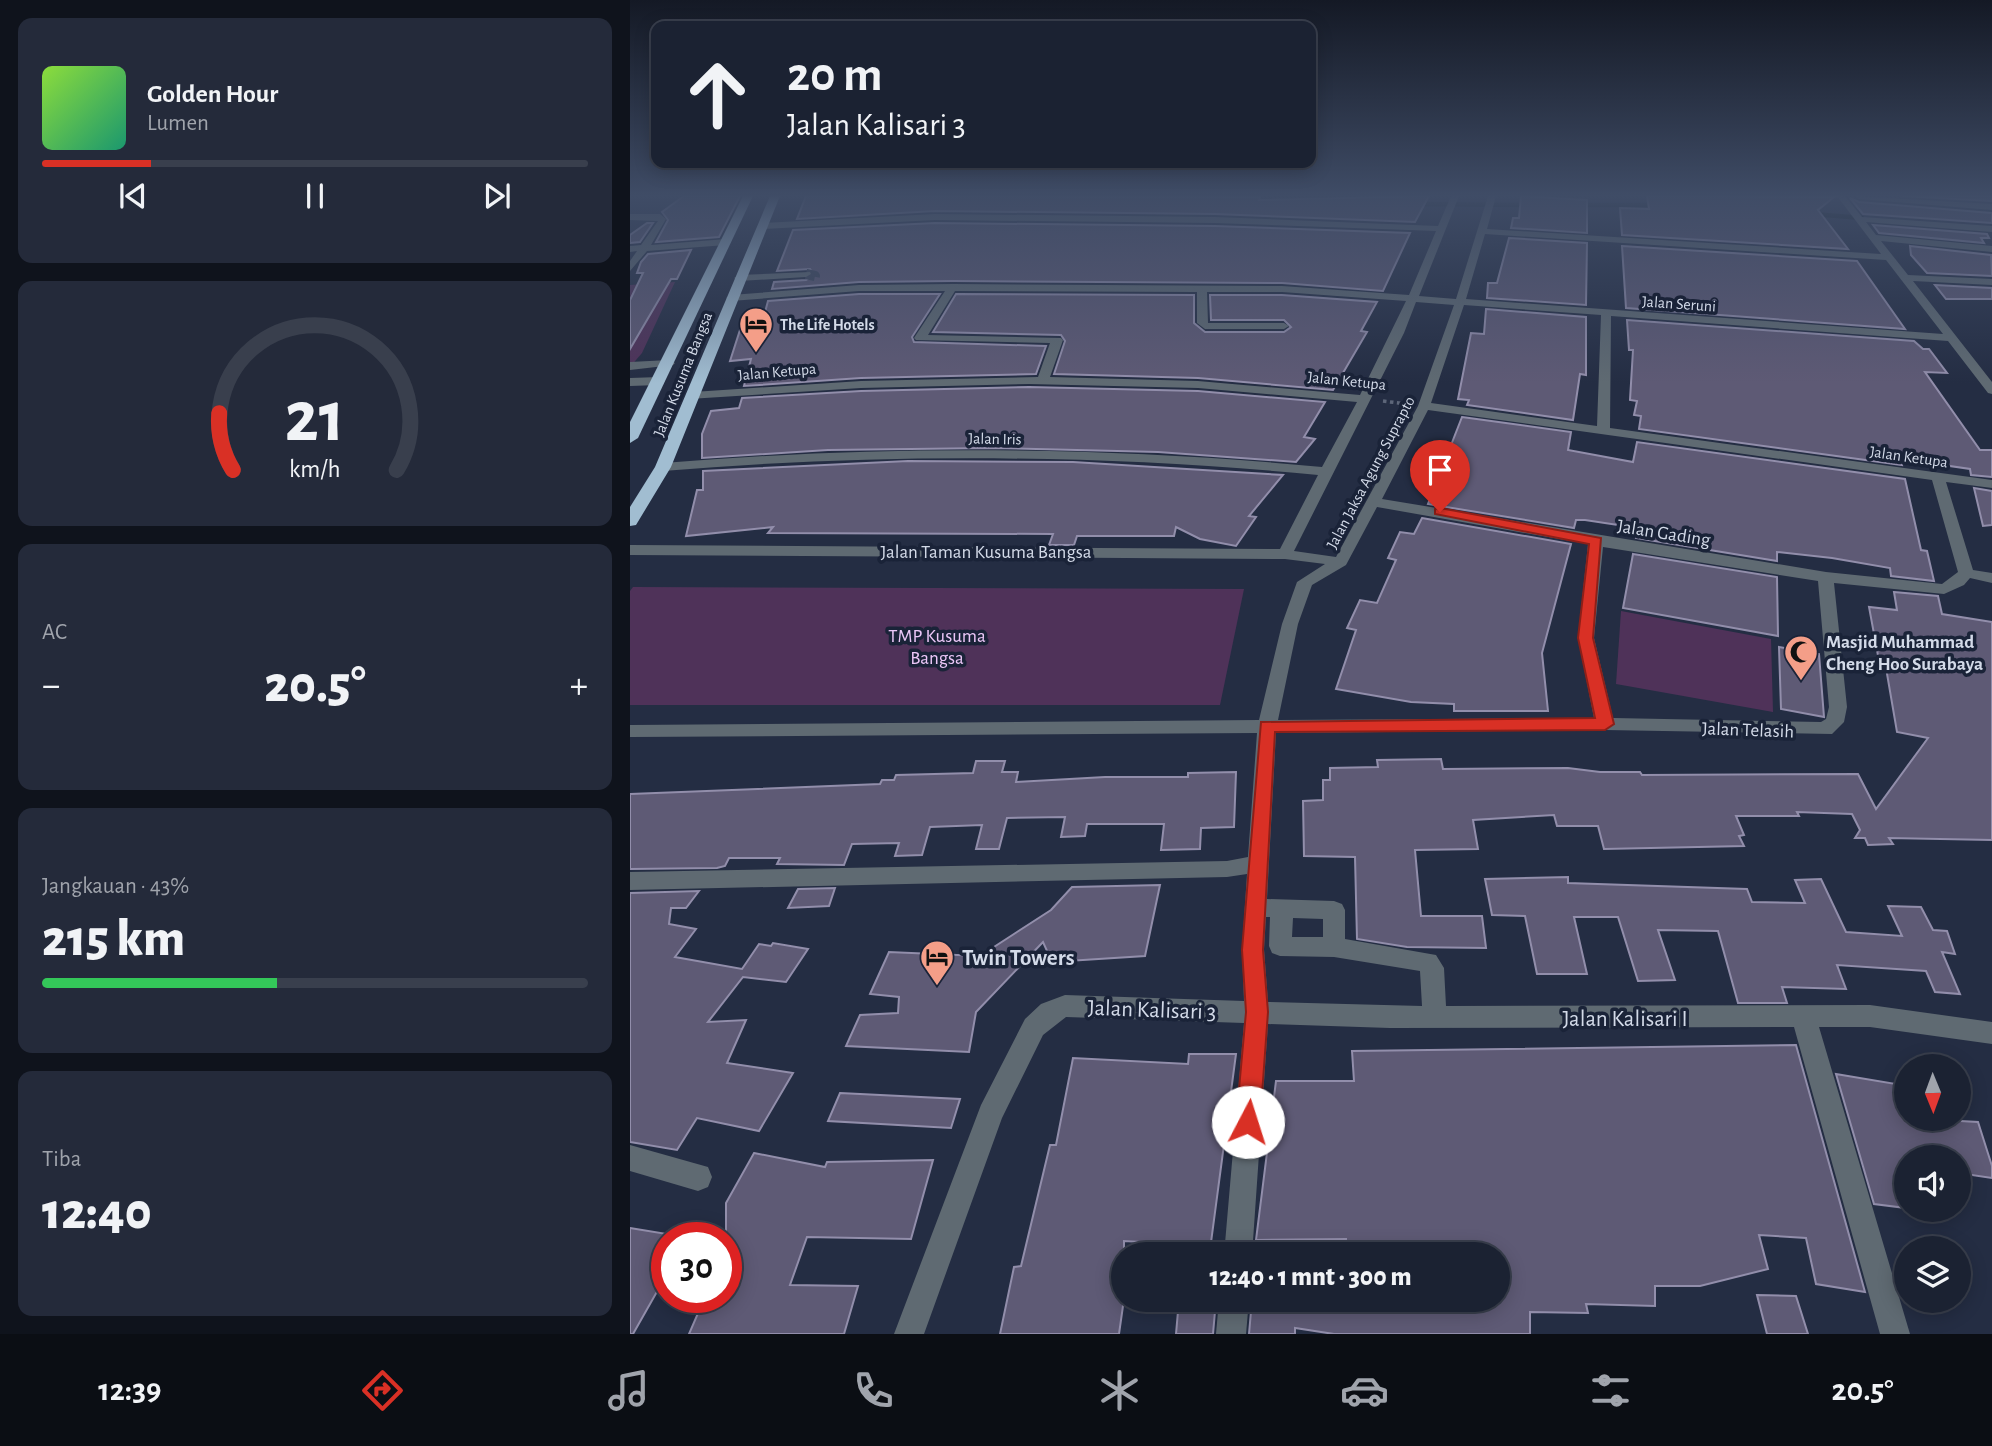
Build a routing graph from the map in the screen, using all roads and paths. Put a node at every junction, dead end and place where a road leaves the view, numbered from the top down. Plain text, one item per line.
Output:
1 (729, 258) edge
2 (736, 258) edge
3 (1428, 258) edge
4 (1474, 258) edge
5 (1889, 258) edge
6 (740, 278) junction
7 (1905, 278) junction
8 (811, 282) junction
9 (1992, 282) edge
10 (953, 287) junction
11 (1202, 288) junction
12 (731, 298) junction
13 (1409, 300) junction
14 (1461, 300) junction
15 (1606, 313) junction
16 (1284, 326) dead end
17 (1954, 338) junction
18 (669, 363) junction
19 (630, 366) edge
20 (630, 382) edge
21 (1042, 382) junction
22 (656, 386) junction
23 (1992, 390) edge
24 (630, 394) edge
25 (693, 396) junction
26 (1365, 399) junction
27 (1424, 406) junction
28 (1603, 431) junction
29 (630, 438) edge
30 (663, 467) junction
31 (1327, 472) junction
32 (1938, 478) junction
33 (1992, 484) edge
34 (1372, 502) junction
35 (630, 521) edge
36 (1596, 541) junction
37 (630, 551) edge
38 (1285, 554) junction
39 (1341, 562) junction
40 (1966, 573) junction
41 (1826, 577) junction
42 (1992, 578) edge
43 (1305, 582) junction
44 (1605, 724) junction
45 (1267, 726) junction
46 (630, 731) edge
47 (1258, 864) junction
48 (630, 881) edge
49 (1256, 908) junction
50 (1282, 909) junction
51 (1334, 947) junction
52 (1257, 1012) junction
53 (1435, 1017) junction
54 (1804, 1018) junction
55 (1992, 1033) edge
56 (630, 1158) edge
57 (698, 1177) dead end
58 (1238, 1242) edge
59 (1233, 1312) edge
60 (909, 1334) edge
61 (1231, 1334) edge
62 (1895, 1334) edge

1 - 18 highway, Jalan Kusuma Bangsa
2 - 6 highway, Jalan Kusuma Bangsa
3 - 13 street, Jalan Jaksa Agung Suprapto
4 - 14 street, Jalan Jaksa Agung Suprapto
5 - 7 street
6 - 8 street
6 - 12 highway, Jalan Kusuma Bangsa
7 - 9 street
7 - 17 street
8 - 10 street, Jalan Seruni
8 - 12 street, Jalan Seruni
10 - 11 street, Jalan Seruni
10 - 21 street
11 - 13 street, Jalan Seruni
11 - 16 street
12 - 25 highway, Jalan Kusuma Bangsa
13 - 14 street, Jalan Seruni
13 - 26 street, Jalan Jaksa Agung Suprapto
14 - 15 street, Jalan Seruni
14 - 27 street, Jalan Jaksa Agung Suprapto
15 - 17 street, Jalan Seruni
15 - 28 street
17 - 23 street
18 - 19 street
18 - 22 highway, Jalan Kusuma Bangsa
20 - 22 street
21 - 25 street, Jalan Ketupa
21 - 26 street, Jalan Ketupa
22 - 24 street
22 - 29 highway, Jalan Kusuma Bangsa
25 - 30 highway, Jalan Kusuma Bangsa
26 - 27 path, Jalan Ketupa
26 - 31 street, Jalan Jaksa Agung Suprapto
27 - 28 street, Jalan Ketupa
27 - 34 street, Jalan Jaksa Agung Suprapto
28 - 32 street, Jalan Ketupa
30 - 31 street, Jalan Iris
30 - 35 highway, Jalan Kusuma Bangsa
31 - 38 street, Jalan Jaksa Agung Suprapto
32 - 33 street, Jalan Ketupa
32 - 40 street
34 - 36 street, Jalan Gading
34 - 39 street, Jalan Jaksa Agung Suprapto
36 - 41 street, Jalan Gading
36 - 44 street
37 - 38 street, Jalan Taman Kusuma Bangsa
38 - 39 street, Jalan Taman Kusuma Bangsa
38 - 43 street
39 - 43 street
40 - 41 street
40 - 42 street
41 - 44 street, Jalan Telasih
43 - 45 street
44 - 45 street, Jalan Telasih
45 - 46 street
45 - 47 street
47 - 48 street
47 - 49 street
49 - 50 street
49 - 52 street
50 - 51 street
50 - 51 street
51 - 53 street
52 - 53 street, Jalan Kalisari I
52 - 58 street
52 - 60 street, Jalan Kalisari 3
53 - 54 street, Jalan Kalisari I
54 - 55 street, Jalan Kalisari I
54 - 62 street
56 - 57 street
59 - 61 street

